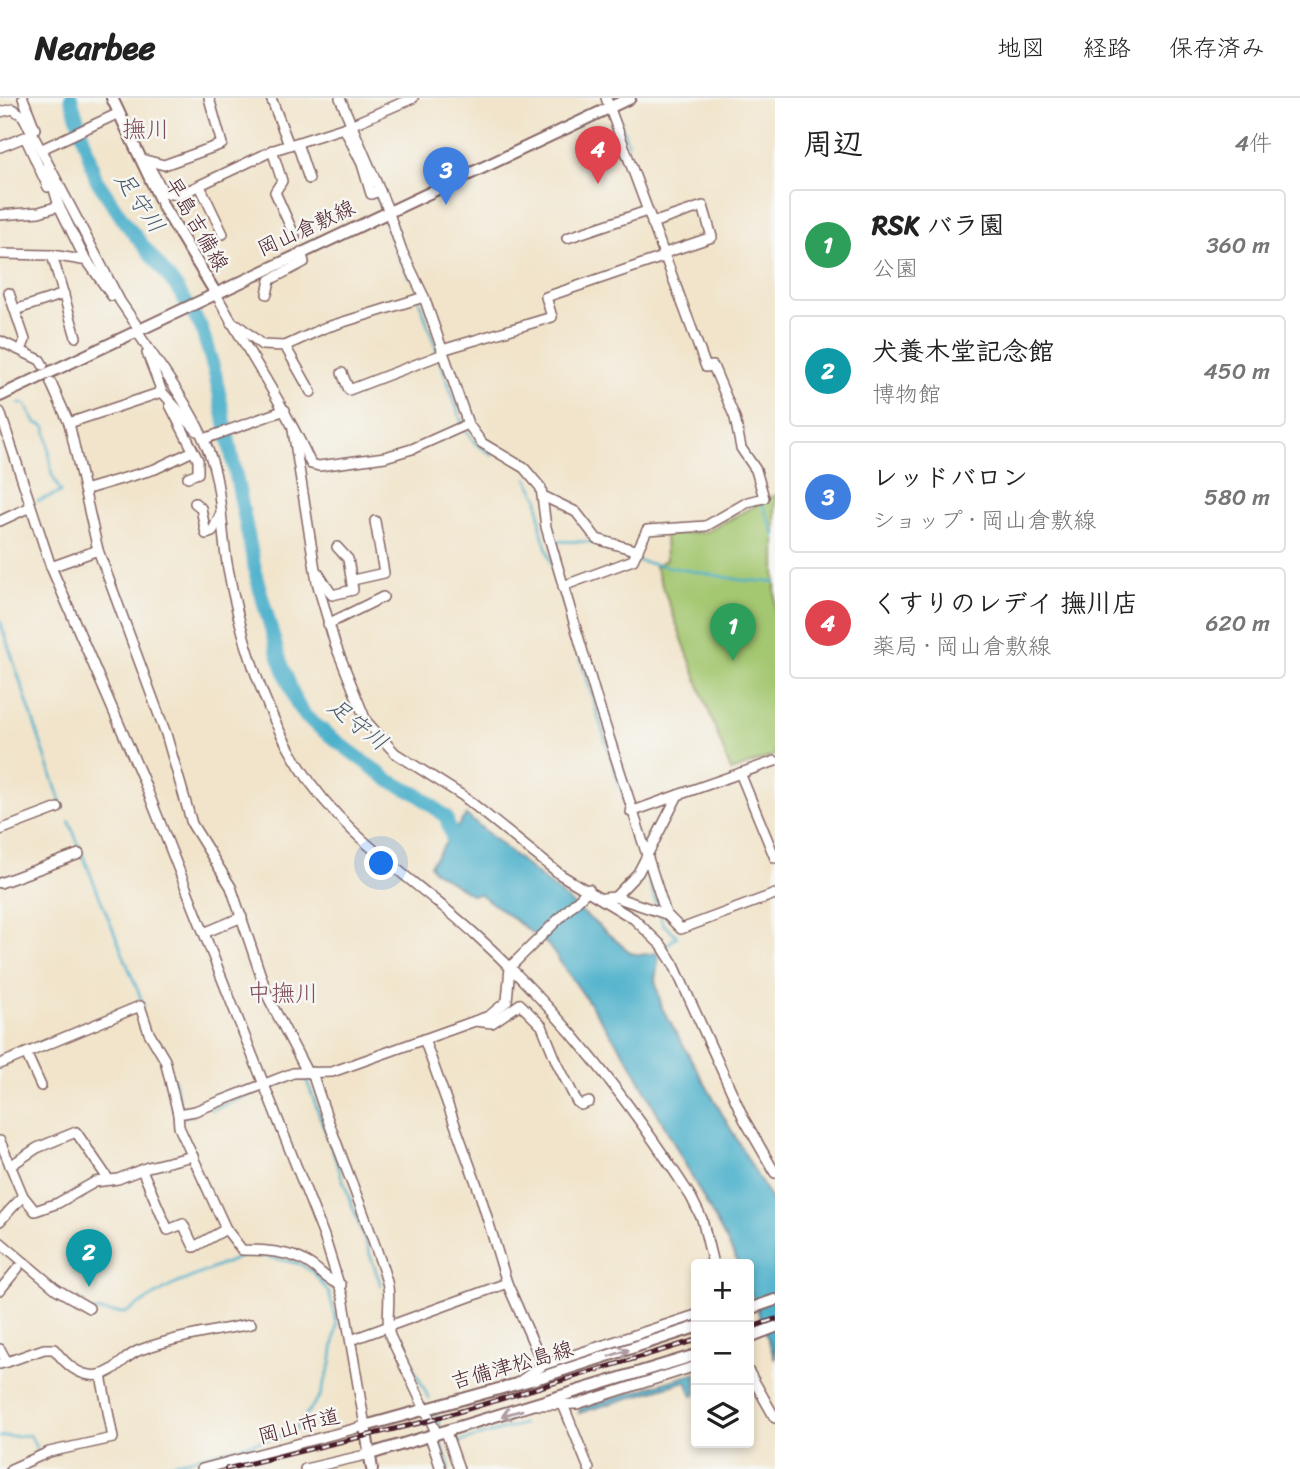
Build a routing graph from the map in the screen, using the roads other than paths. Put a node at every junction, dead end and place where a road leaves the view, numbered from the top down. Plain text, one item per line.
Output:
1 (23, 98) edge
2 (112, 98) edge
3 (209, 98) edge
4 (271, 98) edge
5 (340, 98) edge
6 (630, 98) edge
7 (409, 99) edge
8 (610, 105) edge
9 (0, 112) edge
10 (117, 114) junction
11 (348, 126) junction
12 (293, 144) junction
13 (0, 147) edge
14 (45, 148) junction
15 (272, 150) junction
16 (143, 160) junction
17 (309, 179) dead end
18 (200, 186) junction
19 (58, 205) junction
20 (647, 211) junction
21 (385, 213) junction
22 (0, 215) edge
23 (654, 223) junction
24 (223, 234) dead end
25 (295, 237) dead end
26 (567, 238) dead end
27 (301, 252) junction
28 (0, 254) edge
29 (664, 254) junction
30 (52, 255) junction
31 (88, 261) junction
32 (9, 293) dead end
33 (212, 293) junction
34 (64, 294) junction
35 (267, 294) dead end
36 (421, 298) junction
37 (15, 310) junction
38 (129, 316) junction
39 (231, 323) junction
40 (140, 331) junction
41 (76, 337) dead end
42 (0, 341) edge
43 (285, 346) junction
44 (21, 350) junction
45 (442, 352) junction
46 (43, 365) dead end
47 (342, 373) dead end
48 (51, 383) dead end
49 (162, 392) junction
50 (311, 392) dead end
51 (0, 396) edge
52 (169, 401) junction
53 (283, 411) junction
54 (0, 412) edge
55 (69, 423) junction
56 (465, 426) junction
57 (293, 430) junction
58 (204, 437) junction
59 (193, 452) junction
60 (188, 478) dead end
61 (84, 491) junction
62 (547, 498) junction
63 (195, 503) dead end
64 (30, 507) junction
65 (221, 513) junction
66 (0, 521) edge
67 (375, 521) dead end
68 (337, 547) dead end
69 (98, 550) junction
70 (638, 551) junction
71 (311, 558) junction
72 (51, 567) junction
73 (353, 580) junction
74 (563, 586) junction
75 (383, 597) dead end
76 (328, 624) junction
77 (775, 761) edge
78 (740, 774) junction
79 (678, 795) junction
80 (58, 808) dead end
81 (631, 811) junction
82 (0, 830) edge
83 (79, 854) dead end
84 (647, 855) junction
85 (775, 858) edge
86 (0, 883) edge
87 (588, 891) junction
88 (775, 894) edge
89 (615, 897) junction
90 (603, 898) junction
91 (662, 912) junction
92 (242, 917) junction
93 (204, 933) junction
94 (511, 966) junction
95 (475, 1021) junction
96 (424, 1039) junction
97 (26, 1053) junction
98 (0, 1064) edge
99 (310, 1072) junction
100 (41, 1086) dead end
101 (264, 1086) junction
102 (589, 1102) dead end
103 (180, 1114) junction
104 (0, 1141) edge
105 (193, 1156) junction
106 (10, 1166) junction
107 (142, 1170) junction
108 (775, 1173) edge
109 (109, 1180) junction
110 (23, 1196) junction
111 (0, 1221) edge
112 (226, 1229) junction
113 (0, 1242) edge
114 (712, 1259) edge
115 (19, 1268) dead end
116 (507, 1283) junction
117 (341, 1285) junction
118 (0, 1290) edge
119 (775, 1300) edge
120 (754, 1307) edge
121 (89, 1308) dead end
122 (691, 1317) edge
123 (251, 1324) dead end
124 (387, 1326) junction
125 (775, 1327) edge
126 (691, 1329) edge
127 (754, 1335) edge
128 (351, 1340) junction
129 (0, 1349) edge
130 (691, 1357) edge
131 (4, 1363) edge
132 (543, 1366) junction
133 (691, 1368) edge
134 (101, 1375) junction
135 (754, 1380) edge
136 (515, 1385) junction
137 (538, 1405) junction
138 (565, 1407) junction
139 (427, 1409) junction
140 (775, 1418) edge
141 (365, 1426) junction
142 (443, 1438) junction
143 (370, 1454) junction
144 (12, 1469) edge
145 (202, 1469) edge
146 (306, 1469) edge
147 (372, 1469) edge
148 (441, 1469) edge
149 (459, 1469) edge
150 (589, 1469) edge

1 - 14 street
2 - 10 main road, 早島吉備線
3 - 16 street
4 - 12 street
5 - 11 street
6 - 8 main road, 岡山倉敷線
7 - 11 street
8 - 20 street
8 - 21 main road, 岡山倉敷線
9 - 14 street
10 - 14 street
10 - 16 main road, 早島吉備線
11 - 12 street
11 - 21 street
12 - 15 street
12 - 17 street
13 - 19 street
14 - 19 street
14 - 38 street
15 - 18 street
15 - 25 street
16 - 18 street
16 - 33 main road, 早島吉備線
18 - 24 street
19 - 22 street
19 - 31 street
20 - 23 street
20 - 26 street
21 - 27 main road, 岡山倉敷線
21 - 36 street
23 - 29 street
23 - 29 street
27 - 33 main road, 岡山倉敷線
27 - 35 street
28 - 30 street
29 - 45 street
29 - 70 street
30 - 31 street
30 - 34 street
31 - 38 street
32 - 37 street
33 - 39 street
33 - 40 main road, 岡山倉敷線
34 - 37 street
34 - 41 street
36 - 43 street
36 - 45 street
37 - 44 street
38 - 40 street
39 - 43 street
39 - 53 street
40 - 49 street
40 - 51 main road, 岡山倉敷線
40 - 58 street
42 - 44 street
43 - 50 street
44 - 46 street
45 - 47 street
45 - 56 street
48 - 55 street
49 - 52 street
49 - 55 street
52 - 58 street
52 - 59 street
53 - 57 street
53 - 58 street
54 - 64 street
55 - 61 street
56 - 57 street
56 - 62 street
57 - 71 street
58 - 65 street
59 - 60 street
59 - 61 street
61 - 69 street
62 - 70 street
62 - 74 street
63 - 65 street
64 - 66 street
64 - 72 street
65 - 94 street
67 - 73 street
68 - 73 street
69 - 72 street
69 - 92 street
70 - 74 street
71 - 73 street
71 - 76 street
72 - 93 street
74 - 81 street
75 - 76 street
76 - 87 street
77 - 78 street
78 - 79 street
78 - 85 street
79 - 81 street
79 - 84 street
80 - 82 street
81 - 84 street
83 - 86 street
84 - 89 street
84 - 91 street
87 - 90 street
87 - 94 street
88 - 91 street
89 - 90 street
89 - 91 street
90 - 108 street
92 - 93 street
92 - 99 street
93 - 101 street
94 - 95 street
94 - 114 street
95 - 96 street
95 - 102 street
96 - 99 street
96 - 116 street
97 - 98 street
97 - 100 street
97 - 103 street
99 - 101 street
99 - 124 street
101 - 103 street
101 - 117 street
103 - 105 street
104 - 106 street
105 - 107 street
105 - 112 street
106 - 109 street
106 - 110 street
107 - 109 street
107 - 112 street
109 - 110 street
110 - 111 street
112 - 117 street
113 - 121 street
115 - 118 street
116 - 124 street
116 - 132 street
117 - 128 street
119 - 120 main road
122 - 132 street
123 - 134 street
124 - 128 street
124 - 139 street
125 - 127 main road
136 -> 126 main road, 吉備津松島線
128 - 141 street
129 - 131 street
130 - 137 main road
131 - 134 street
132 - 136 street
133 - 138 street
134 - 144 street
135 - 140 street
136 - 139 main road, 吉備津松島線
137 - 138 street
137 -> 142 main road
138 - 150 street
139 - 141 main road, 吉備津松島線
139 - 142 street
141 - 143 main road
141 - 145 street, 岡山市道
142 - 143 main road
142 - 148 street
142 - 149 street
143 - 146 street, 岡山市道
143 - 147 main road

